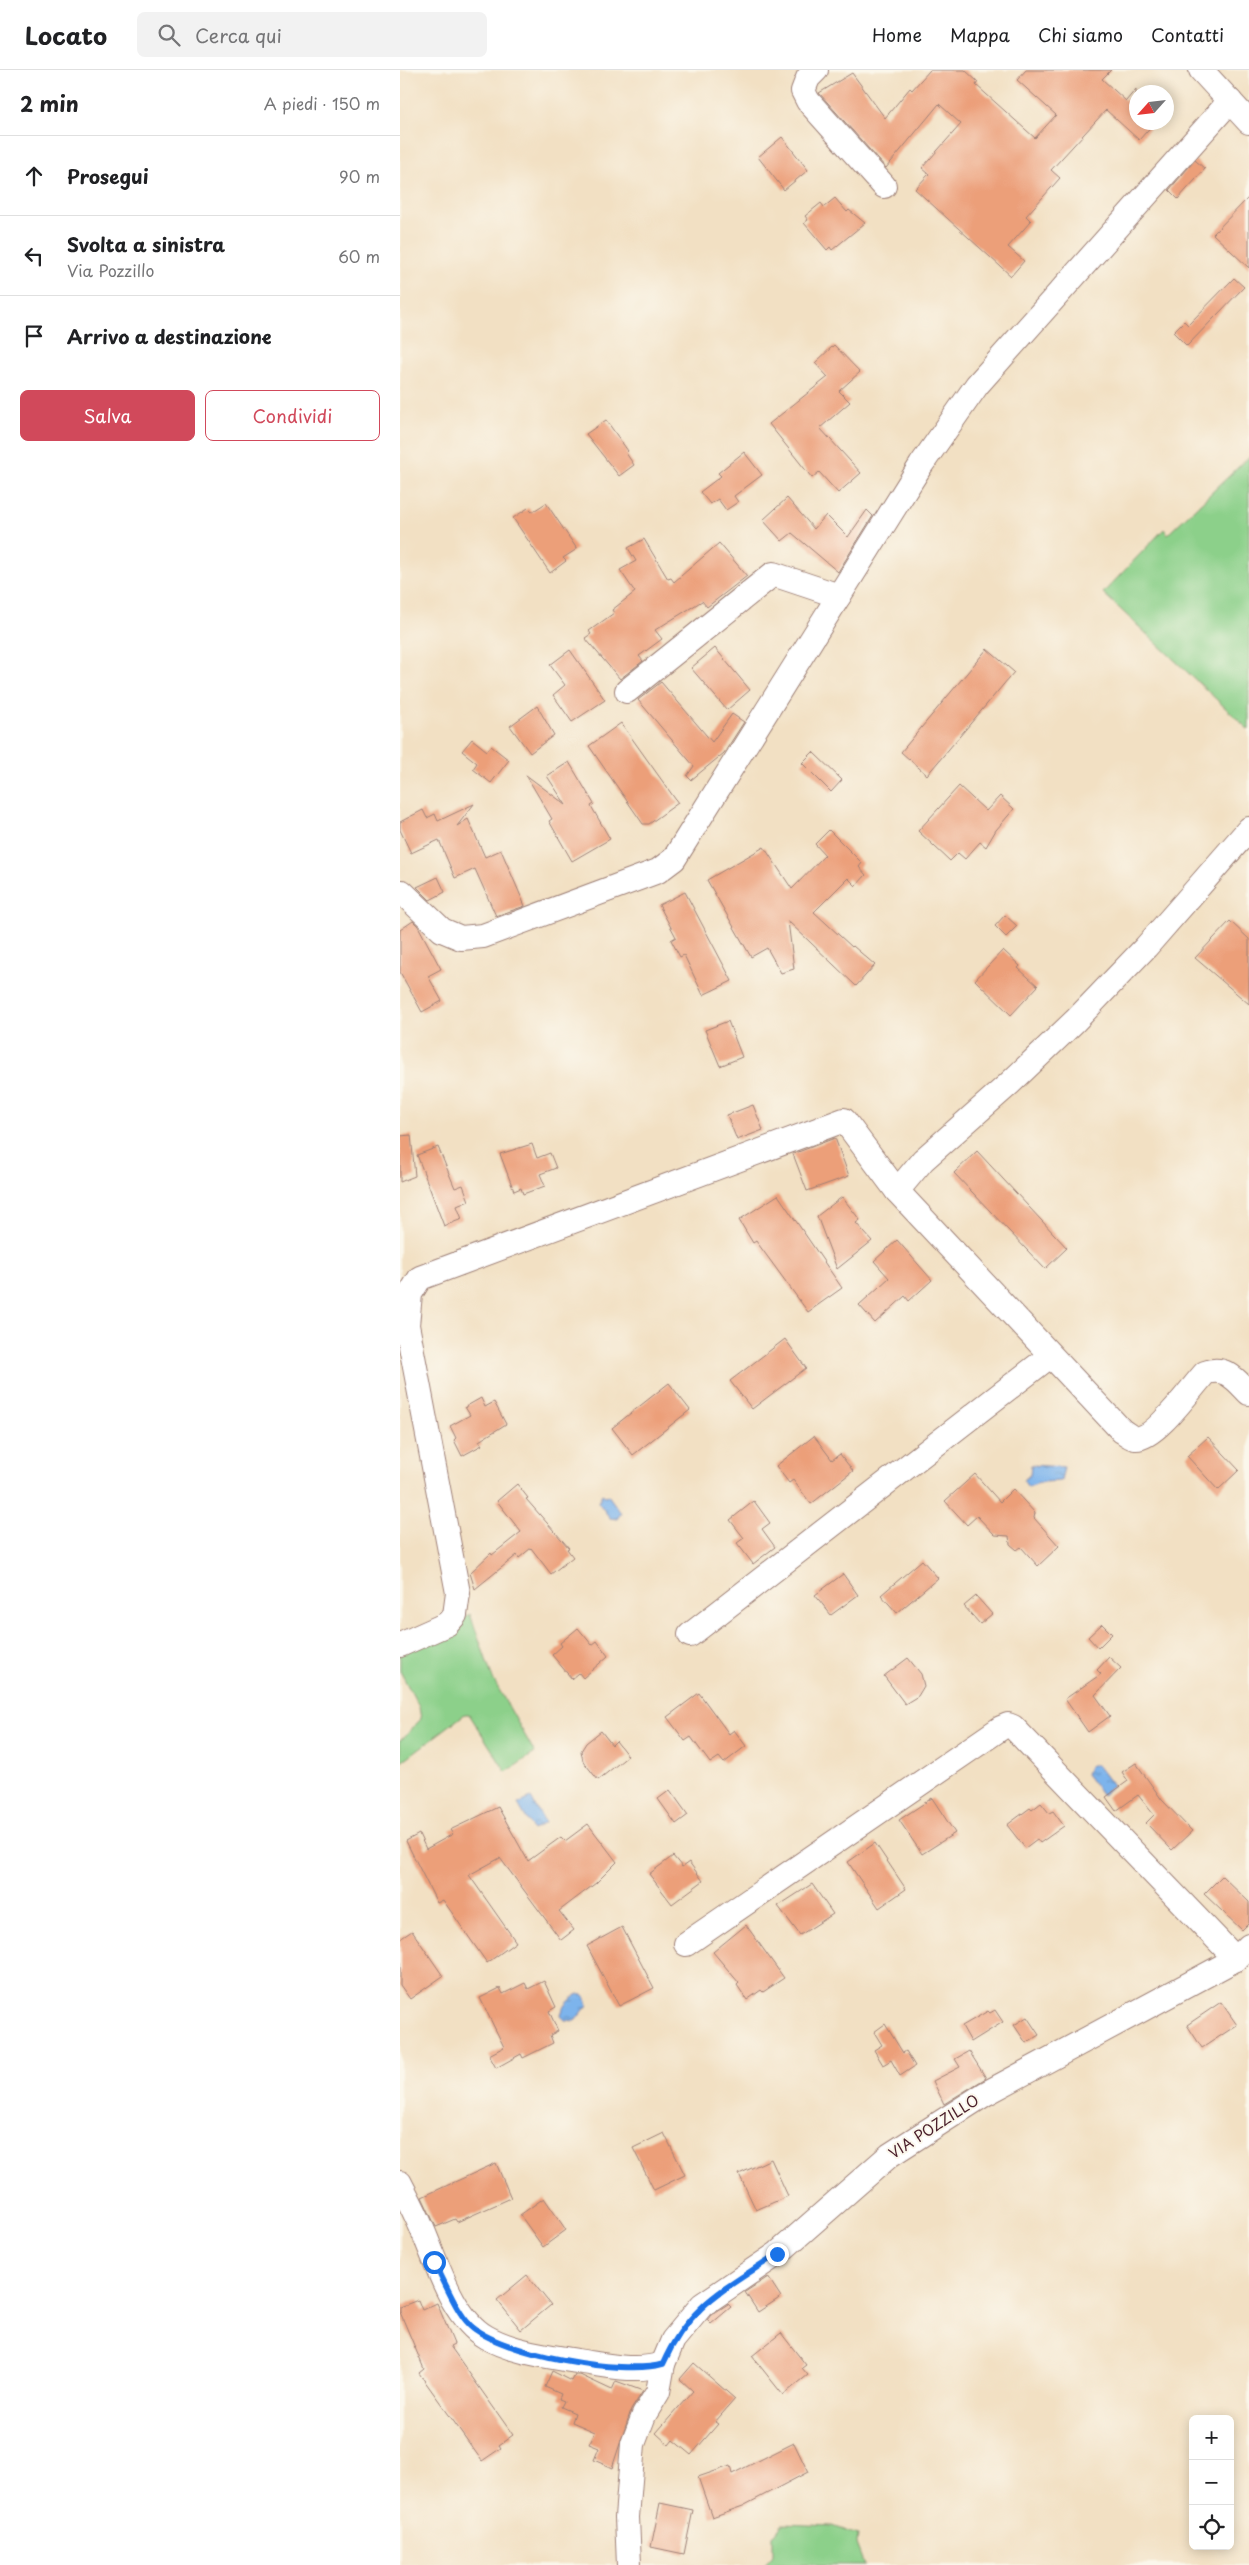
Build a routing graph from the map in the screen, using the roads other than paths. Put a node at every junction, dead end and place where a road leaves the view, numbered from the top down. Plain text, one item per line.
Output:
1 (816, 70) edge
2 (1200, 70) edge
3 (1230, 101) junction
4 (1249, 122) edge
5 (884, 186) dead end
6 (839, 596) junction
7 (627, 691) dead end
8 (1249, 829) edge
9 (402, 892) dead end
10 (897, 1190) junction
11 (1050, 1356) junction
12 (1249, 1394) edge
13 (690, 1635) dead end
14 (400, 1645) edge
15 (686, 1944) dead end
16 (1243, 1952) edge
17 (400, 2183) edge
18 (663, 2364) junction
19 (629, 2565) edge

1 - 5 street
2 - 3 street
3 - 4 street
3 - 6 street
6 - 7 street
6 - 9 street
8 - 10 street
10 - 11 street
10 - 14 street
11 - 12 street
11 - 13 street
15 - 16 street
16 - 18 street, VIA POZZILLO
17 - 18 street
18 - 19 street, VIA POZZILLO

